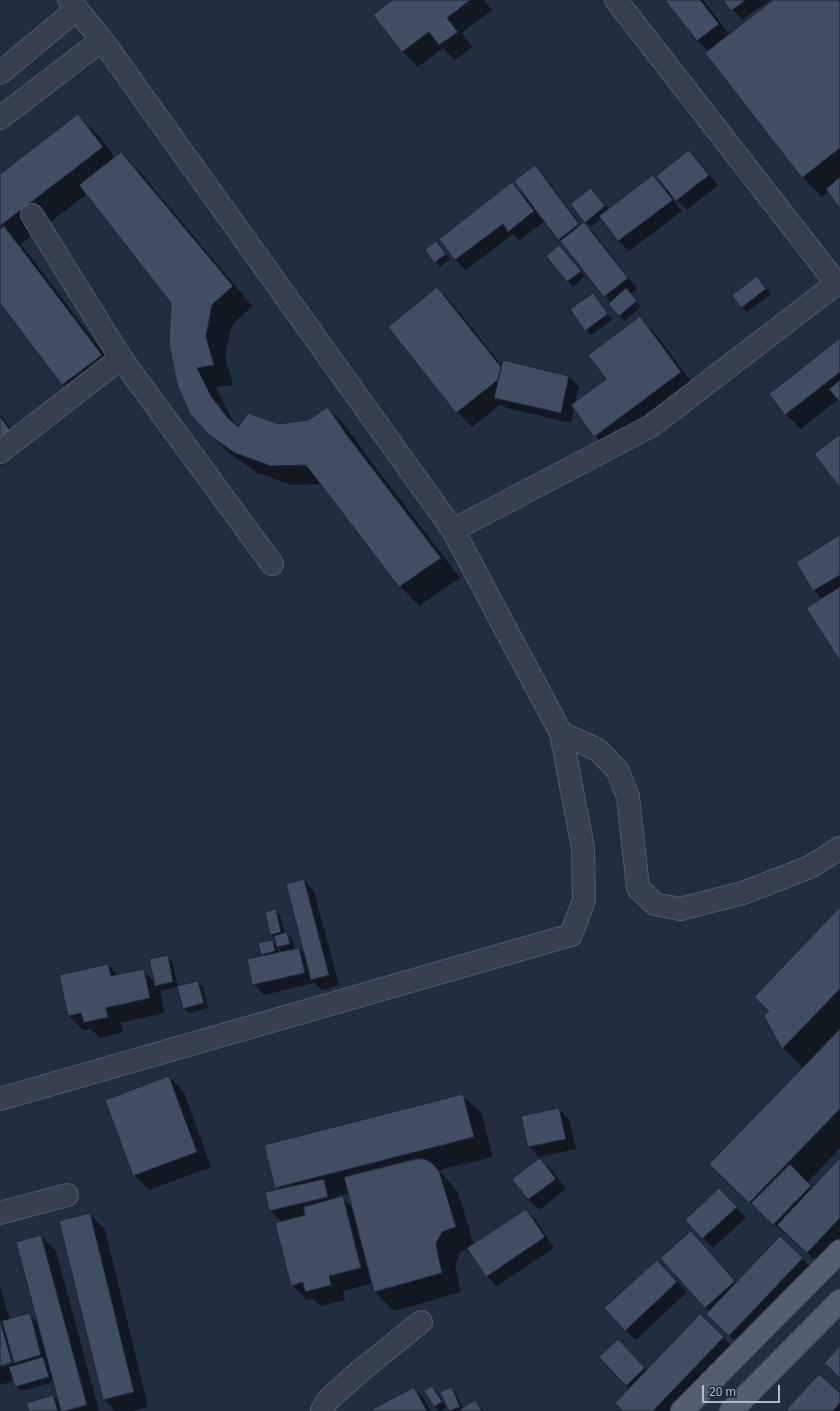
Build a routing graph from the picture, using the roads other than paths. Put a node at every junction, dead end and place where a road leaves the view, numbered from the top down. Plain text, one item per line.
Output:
1 (616, 0) edge
2 (73, 5) edge
3 (102, 40) junction
4 (0, 73) edge
5 (0, 118) edge
6 (32, 215) dead end
7 (839, 282) edge
8 (121, 358) junction
9 (0, 452) edge
10 (453, 530) junction
11 (272, 564) dead end
12 (561, 733) junction
13 (840, 848) edge
14 (0, 1099) edge
15 (67, 1195) dead end
16 (0, 1213) edge
17 (840, 1251) edge
18 (840, 1302) edge
19 (421, 1322) dead end
20 (322, 1411) edge
21 (682, 1411) edge
22 (731, 1411) edge

1 - 7 street
2 - 3 street
2 - 4 street
3 - 5 street
3 - 10 street
6 - 8 street
7 - 10 street
8 - 9 street
8 - 11 street
10 - 12 street
12 - 13 street
12 - 14 street
15 - 16 street
17 - 21 main road
18 - 22 main road
19 - 20 street

